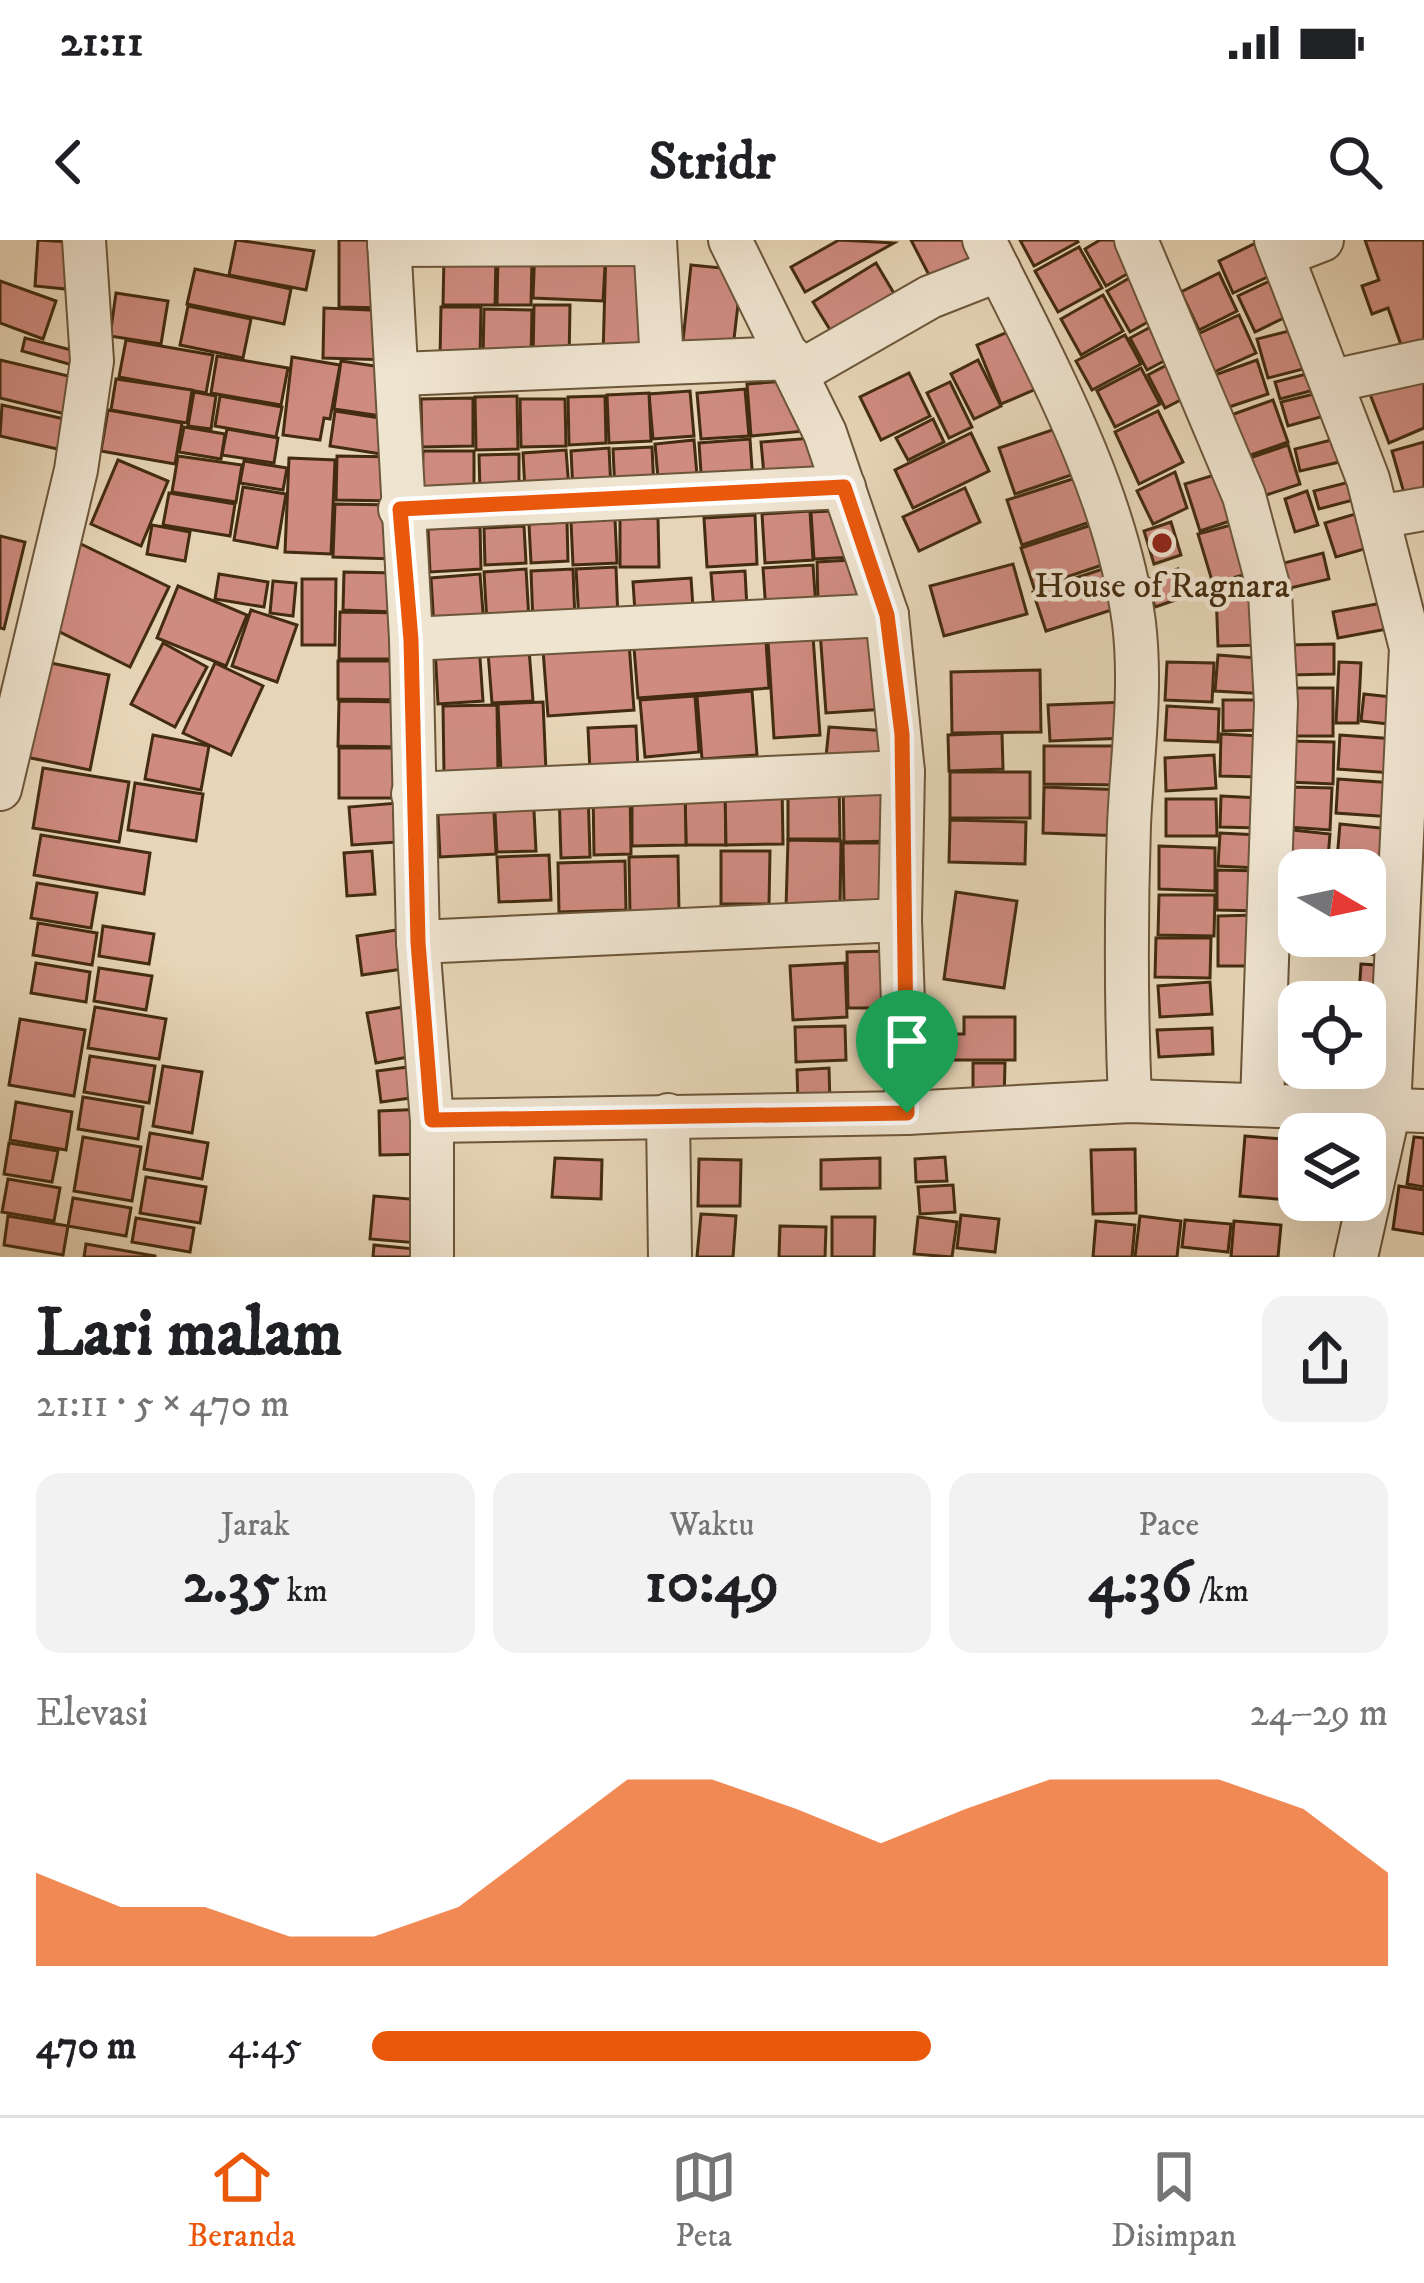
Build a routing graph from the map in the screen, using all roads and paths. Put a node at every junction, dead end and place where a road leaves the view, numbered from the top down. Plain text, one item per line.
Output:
1 (84, 240) edge
2 (730, 240) edge
3 (1136, 240) edge
4 (655, 242) edge
5 (389, 243) edge
6 (1294, 245) edge
7 (991, 255) edge
8 (1424, 361) edge
9 (662, 363) junction
10 (795, 365) junction
11 (399, 374) junction
12 (1333, 382) junction
13 (844, 487) junction
14 (400, 509) junction
15 (1424, 509) edge
16 (1378, 517) junction
17 (887, 615) junction
18 (411, 640) junction
19 (1418, 648) edge
20 (903, 772) junction
21 (0, 789) edge
22 (1414, 789) edge
23 (413, 794) junction
24 (900, 920) junction
25 (1411, 940) edge
26 (418, 942) junction
27 (1130, 1101) junction
28 (1262, 1103) junction
29 (1406, 1111) edge
30 (907, 1113) junction
31 (668, 1115) junction
32 (432, 1120) junction
33 (431, 1257) edge
34 (670, 1257) edge
35 (1356, 1257) edge

1 - 21 street
2 - 10 street
3 - 28 street
4 - 5 street
4 - 9 street
5 - 11 street
6 - 12 street
7 - 10 street
7 - 27 street
8 - 12 street
9 - 10 street
9 - 11 street
10 - 13 street
11 - 14 street
12 - 16 street
13 - 14 street
13 - 17 street
14 - 18 street
15 - 16 street
16 - 19 street
17 - 18 street
17 - 20 street
18 - 23 street
19 - 22 street
20 - 23 street
20 - 24 street
22 - 25 street
23 - 26 street
24 - 26 street
24 - 30 street
25 - 29 street
26 - 32 street
27 - 28 street
27 - 30 street
28 - 29 street
29 - 35 street
30 - 31 street
31 - 32 street
31 - 34 street
32 - 33 street

